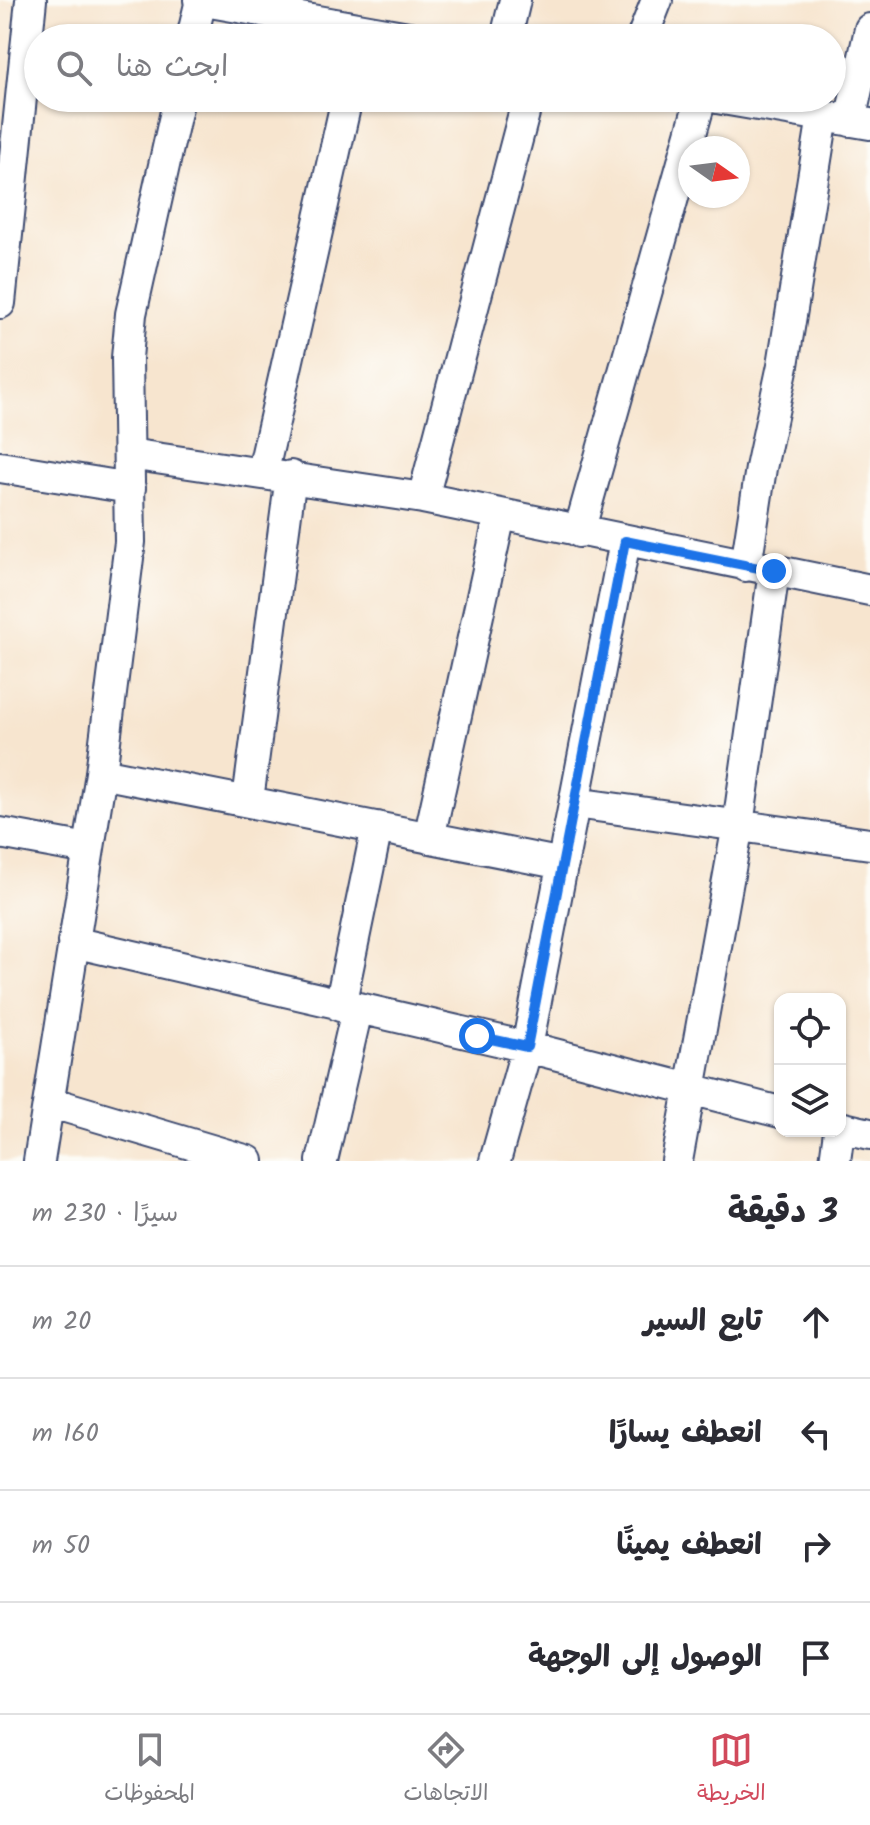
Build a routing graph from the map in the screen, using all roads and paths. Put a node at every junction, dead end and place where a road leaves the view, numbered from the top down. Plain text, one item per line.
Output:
1 (31, 0) edge
2 (200, 0) edge
3 (515, 0) edge
4 (657, 0) edge
5 (329, 11) edge
6 (29, 24) edge
7 (195, 24) edge
8 (348, 24) edge
9 (509, 24) edge
10 (648, 24) edge
11 (870, 29) edge
12 (24, 68) edge
13 (176, 112) edge
14 (344, 112) edge
15 (524, 112) edge
16 (697, 112) edge
17 (800, 112) edge
18 (848, 120) edge
19 (0, 303) edge
20 (129, 454) junction
21 (0, 467) edge
22 (277, 474) junction
23 (130, 488) junction
24 (423, 498) junction
25 (500, 515) junction
26 (579, 532) junction
27 (625, 541) junction
28 (760, 569) junction
29 (870, 590) edge
30 (101, 773) junction
31 (248, 800) junction
32 (575, 803) junction
33 (738, 825) junction
34 (377, 827) junction
35 (0, 833) edge
36 (429, 838) junction
37 (870, 844) edge
38 (88, 849) junction
39 (563, 864) junction
40 (73, 942) junction
41 (349, 1008) junction
42 (527, 1047) junction
43 (692, 1089) junction
44 (49, 1102) junction
45 (774, 1110) edge
46 (846, 1130) edge
47 (870, 1134) edge
48 (838, 1137) edge
49 (39, 1161) edge
50 (248, 1161) edge
51 (322, 1161) edge
52 (495, 1161) edge
53 (677, 1161) edge
54 (835, 1161) edge

1 - 6 street
2 - 5 street
2 - 7 street
3 - 9 street
4 - 10 street
5 - 8 street
11 - 18 street
12 - 19 street
13 - 20 street
14 - 22 street
15 - 24 street
16 - 26 street
17 - 18 street
18 - 28 street
20 - 22 street
20 - 23 street
21 - 23 street
22 - 24 street
22 - 31 street
23 - 30 street
24 - 25 street
25 - 26 street
25 - 36 street
26 - 27 street
27 - 28 street
27 - 32 street
28 - 29 street
28 - 33 street
30 - 31 street
30 - 38 street
31 - 34 street
32 - 33 street
32 - 39 street
33 - 37 street
33 - 43 street
34 - 36 street
34 - 41 street
35 - 38 street
36 - 39 street
38 - 40 street
39 - 42 street
40 - 41 street
40 - 44 street
41 - 42 street
41 - 51 street
42 - 43 street
42 - 52 street
43 - 45 street
43 - 53 street
44 - 49 street
44 - 50 street
46 - 47 street
48 - 54 street

